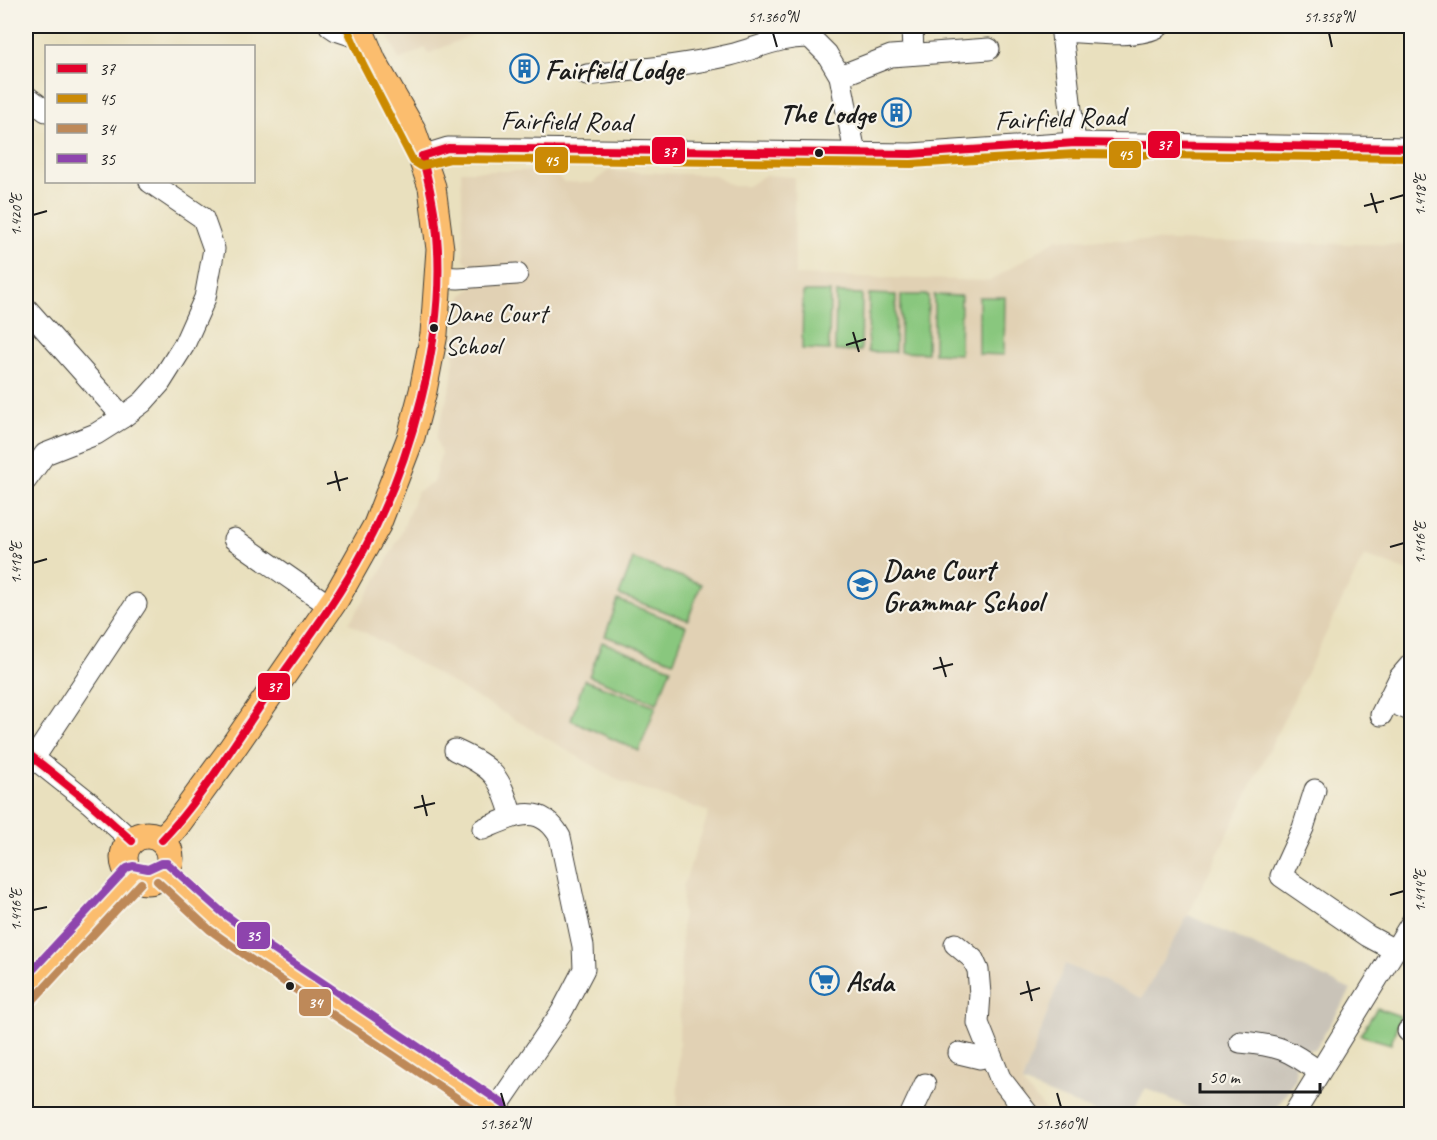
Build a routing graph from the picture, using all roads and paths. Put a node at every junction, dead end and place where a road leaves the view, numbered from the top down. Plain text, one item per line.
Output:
1 (330, 26) edge
2 (912, 26) edge
3 (1159, 26) edge
4 (1061, 28) edge
5 (361, 32) edge
6 (988, 49) dead end
7 (913, 54) junction
8 (587, 75) dead end
9 (840, 76) junction
10 (26, 96) edge
11 (45, 110) edge
12 (1076, 143) junction
13 (1412, 148) edge
14 (855, 153) junction
15 (422, 156) junction
16 (151, 183) edge
17 (517, 274) dead end
18 (438, 277) junction
19 (26, 308) edge
20 (123, 417) junction
21 (26, 480) edge
22 (234, 539) dead end
23 (330, 606) junction
24 (134, 618) dead end
25 (1412, 663) edge
26 (1412, 711) edge
27 (455, 750) dead end
28 (30, 755) edge
29 (1315, 790) dead end
30 (512, 817) junction
31 (483, 829) dead end
32 (162, 840) junction
33 (132, 841) junction
34 (165, 873) junction
35 (133, 876) junction
36 (1412, 922) edge
37 (955, 944) dead end
38 (1394, 950) junction
39 (26, 993) edge
40 (1240, 1042) dead end
41 (959, 1053) dead end
42 (990, 1055) junction
43 (1319, 1072) junction
44 (925, 1084) dead end
45 (496, 1113) edge
46 (911, 1114) edge
47 (1028, 1114) edge
48 (1294, 1114) edge

1 - 5 street
2 - 7 street
3 - 4 street
4 - 12 street
5 - 15 main road
6 - 7 street
7 - 9 street
8 - 9 street, Fairfield Road
9 - 14 street, Fairfield Road
10 - 11 street
12 - 13 street, Fairfield Road
12 - 14 street, Fairfield Road
14 - 15 street, Fairfield Road
15 - 18 main road
16 - 20 street
17 - 18 street
18 - 23 main road
19 - 20 street
20 - 21 street
22 - 23 street
23 - 32 main road
24 - 28 street
25 - 26 street
27 - 30 street
28 - 33 street
29 - 38 street
30 - 31 street
30 - 45 street
32 - 33 main road
32 - 34 main road
33 - 35 main road
34 - 35 main road
34 - 45 main road
35 - 39 main road
36 - 38 street
37 - 42 street
38 - 43 street
40 - 43 street
41 - 42 street
42 - 47 street
43 - 48 street
44 - 46 street

